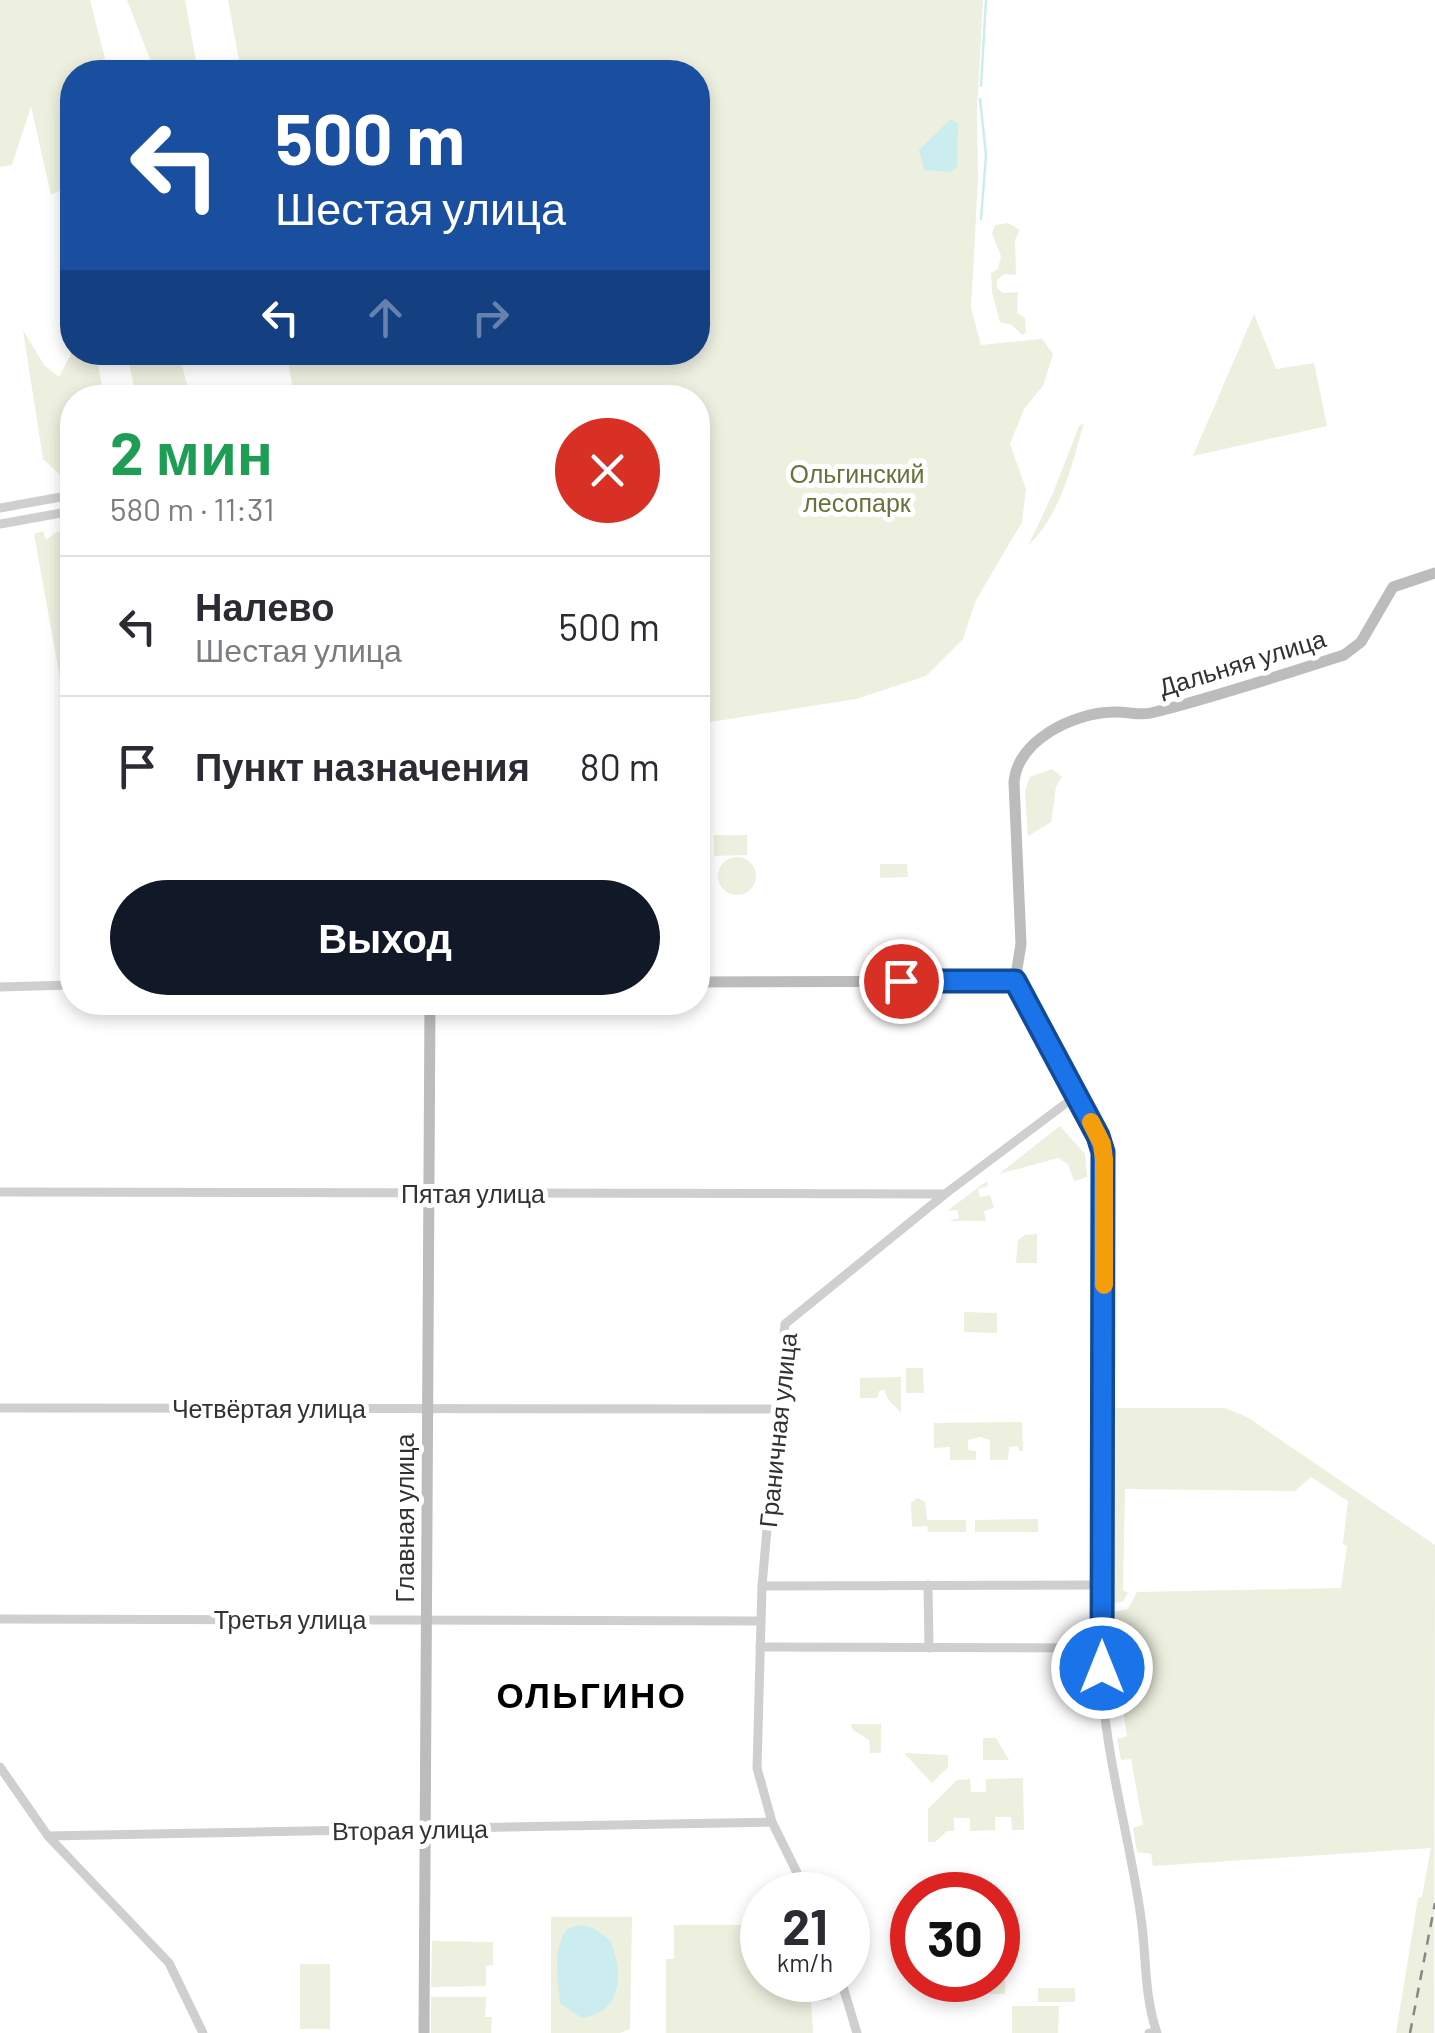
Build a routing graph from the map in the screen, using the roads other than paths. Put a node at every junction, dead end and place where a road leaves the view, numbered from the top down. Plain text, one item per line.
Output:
1 (60, 497) edge
2 (0, 508) edge
3 (60, 513) edge
4 (0, 524) edge
5 (1435, 573) edge
6 (1015, 981) junction
7 (710, 982) edge
8 (60, 985) edge
9 (0, 987) edge
10 (430, 1015) edge
11 (1077, 1096) junction
12 (0, 1192) edge
13 (428, 1193) junction
14 (946, 1194) junction
15 (0, 1408) edge
16 (427, 1408) junction
17 (778, 1409) junction
18 (928, 1585) junction
19 (1102, 1585) junction
20 (762, 1586) junction
21 (0, 1618) edge
22 (426, 1620) junction
23 (760, 1621) junction
24 (760, 1647) junction
25 (928, 1648) junction
26 (1101, 1648) junction
27 (0, 1767) edge
28 (772, 1822) junction
29 (425, 1829) junction
30 (48, 1836) junction
31 (797, 1872) edge
32 (847, 2002) edge
33 (203, 2033) edge
34 (424, 2033) edge
35 (857, 2033) edge
36 (1152, 2033) edge

1 - 2 street
3 - 4 street
5 - 6 street, Дальняя улица
6 - 7 street
6 - 11 street
8 - 9 street
10 - 13 street, Главная улица
11 - 14 street, Граничная улица
11 - 19 street
12 - 13 street, Пятая улица
13 - 14 street, Пятая улица
13 - 16 street, Главная улица
14 - 17 street, Граничная улица
15 - 16 street, Четвёртая улица
16 - 17 street, Четвёртая улица
16 - 22 street, Главная улица
17 - 20 street, Граничная улица
18 - 19 street
18 - 20 street
18 - 25 street
19 - 26 street
20 - 23 street, Граничная улица
21 - 22 street, Третья улица
22 - 23 street, Третья улица
22 - 29 street, Главная улица
23 - 24 street, Граничная улица
24 - 25 street
24 - 28 street, Граничная улица
25 - 26 street
26 - 36 street
27 - 30 street
28 - 29 street, Вторая улица
28 - 31 street, Граничная улица
29 - 30 street, Вторая улица
29 - 34 street, Главная улица
30 - 33 street
32 - 35 street

